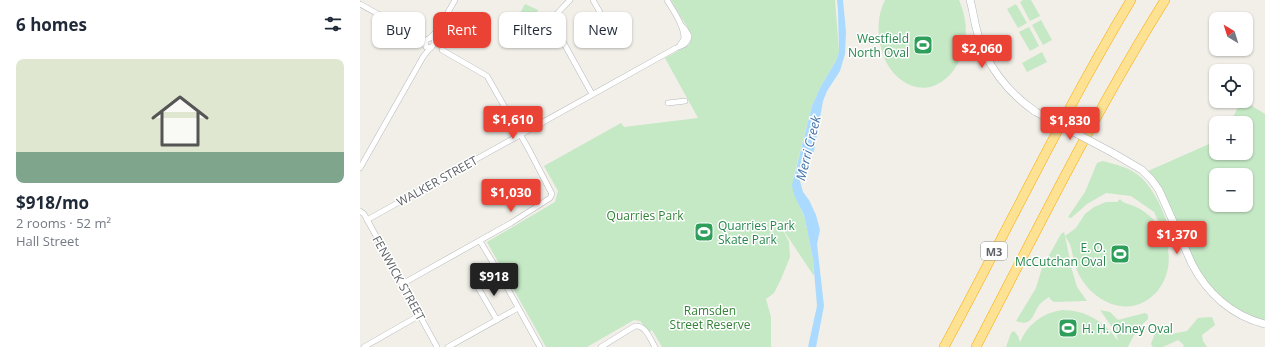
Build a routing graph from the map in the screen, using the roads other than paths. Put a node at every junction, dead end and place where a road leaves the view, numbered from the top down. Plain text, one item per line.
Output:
1 (455, 0) edge
2 (570, 0) edge
3 (593, 0) edge
4 (667, 0) edge
5 (970, 0) edge
6 (1131, 0) edge
7 (1165, 0) edge
8 (361, 4) edge
9 (600, 12) edge
10 (429, 43) junction
11 (442, 50) dead end
12 (592, 94) junction
13 (685, 101) dead end
14 (668, 103) dead end
15 (520, 134) junction
16 (360, 168) edge
17 (360, 211) edge
18 (367, 220) junction
19 (480, 241) junction
20 (402, 284) junction
21 (476, 284) dead end
22 (518, 308) junction
23 (420, 316) junction
24 (497, 320) junction
25 (1265, 324) edge
26 (364, 347) edge
27 (437, 347) edge
28 (448, 347) edge
29 (540, 347) edge
30 (601, 347) edge
31 (655, 347) edge
32 (944, 347) edge
33 (976, 347) edge

1 - 10 street
2 - 12 street
3 - 9 street
4 - 12 street, WALKER STREET
5 - 25 street, bridge
6 - 32 highway, M3
7 - 33 highway, M3
8 - 10 street
10 - 16 street
11 - 15 street
12 - 15 street, WALKER STREET
13 - 14 street
15 - 18 street, WALKER STREET
15 - 19 street
17 - 18 street, FENWICK STREET
18 - 20 street, FENWICK STREET
19 - 20 street
19 - 22 street
20 - 23 street, FENWICK STREET
21 - 24 street
22 - 24 street
22 - 29 street
23 - 26 street
23 - 27 street, FENWICK STREET
24 - 28 street
30 - 31 street

